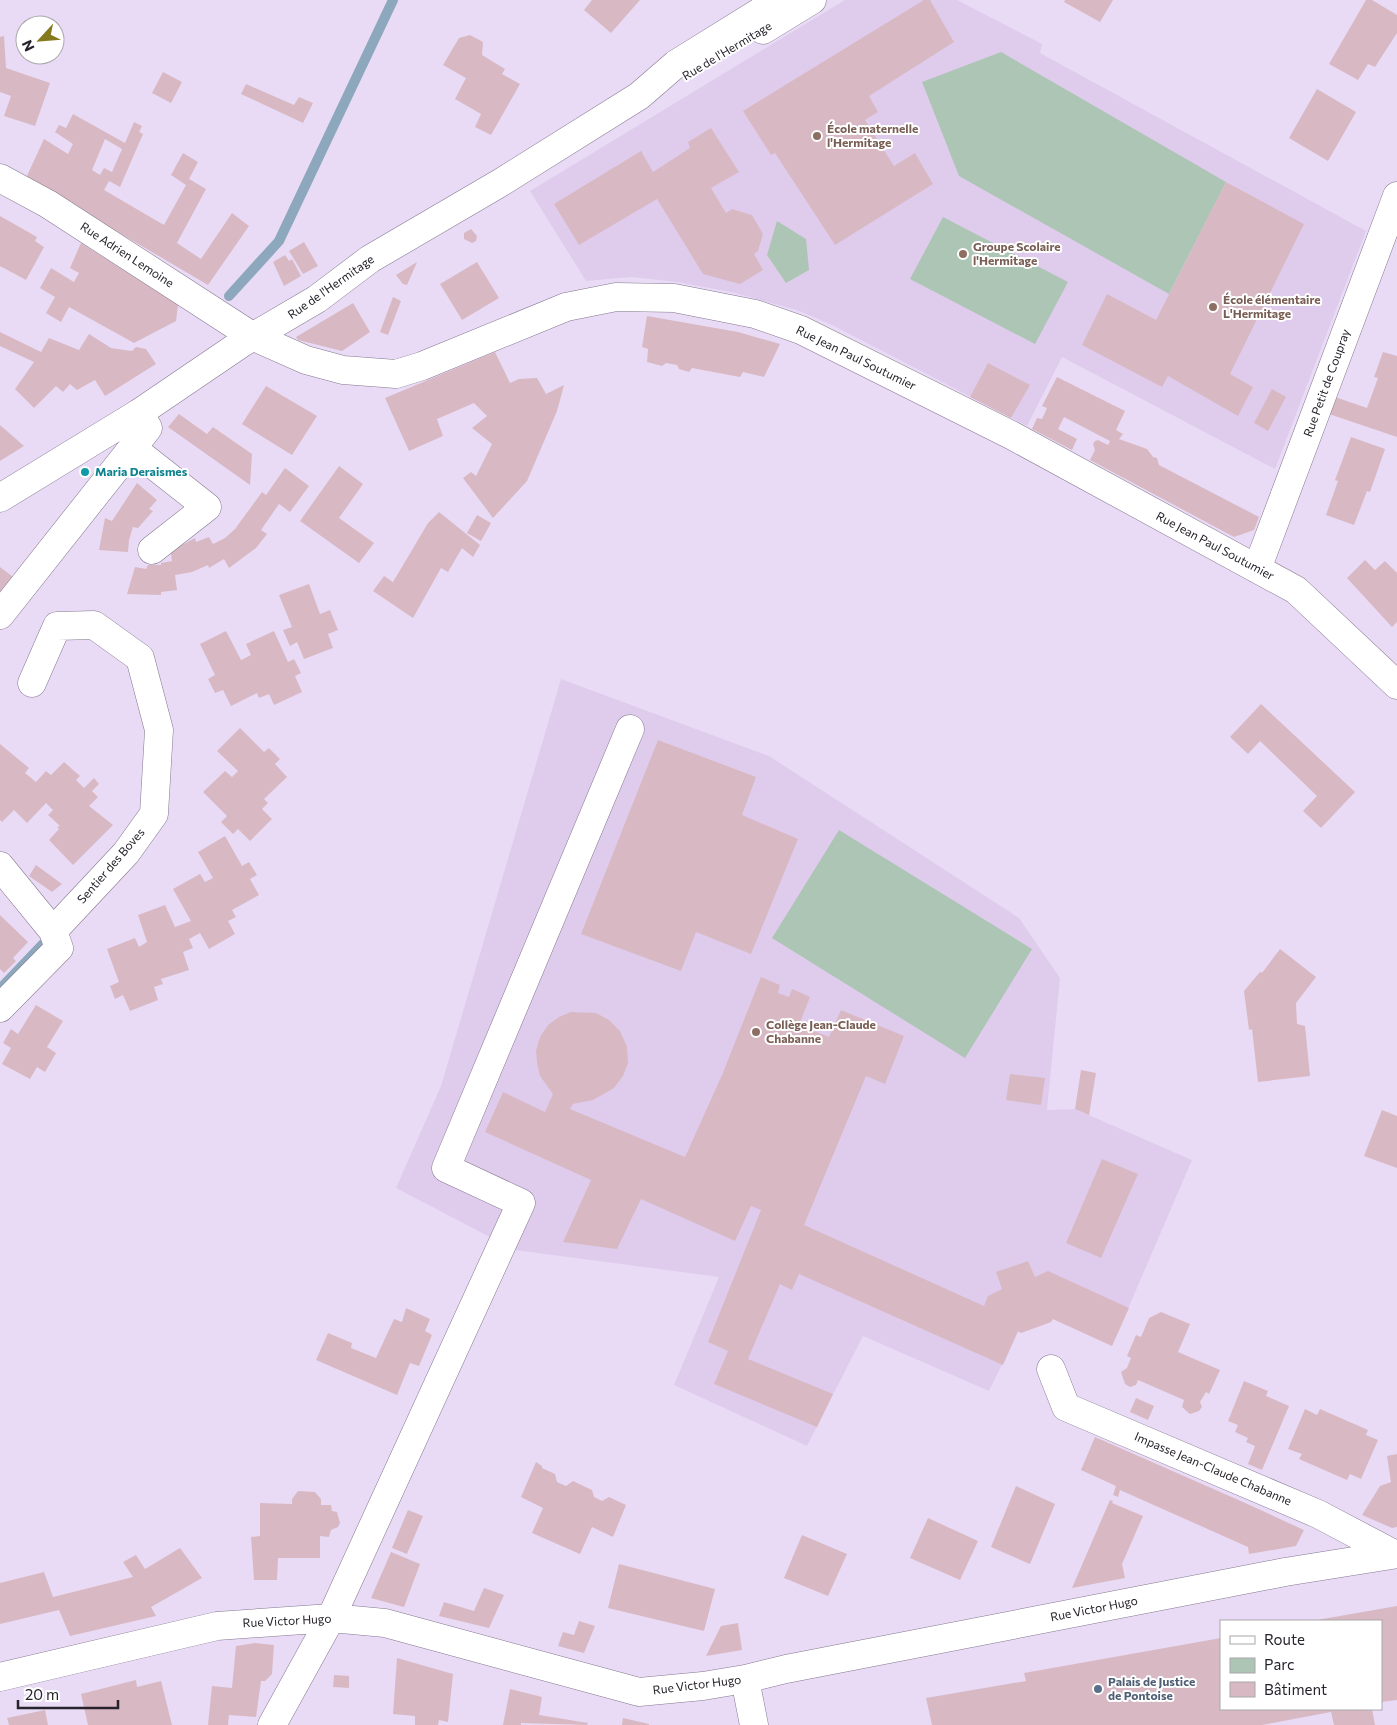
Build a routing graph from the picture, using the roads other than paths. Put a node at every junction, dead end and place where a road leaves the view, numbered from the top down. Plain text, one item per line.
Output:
1 (779, 0) edge
2 (812, 0) edge
3 (639, 96) junction
4 (0, 178) edge
5 (1397, 196) edge
6 (252, 336) junction
7 (139, 413) junction
8 (132, 448) junction
9 (0, 498) edge
10 (152, 550) dead end
11 (1257, 569) junction
12 (0, 615) edge
13 (32, 683) dead end
14 (1397, 685) edge
15 (630, 729) dead end
16 (0, 866) edge
17 (53, 931) junction
18 (0, 1008) edge
19 (1051, 1368) dead end
20 (1395, 1554) edge
21 (331, 1618) junction
22 (0, 1677) edge
23 (745, 1679) junction
24 (272, 1725) edge
25 (754, 1725) edge

1 - 3 street, Rue de l'Hermitage
2 - 3 street, Rue de l'Hermitage
3 - 6 street, Rue de l'Hermitage
4 - 6 street, Rue Adrien Lemoine
5 - 11 street, Rue Petit de Coupray
6 - 7 street, Rue de l'Hermitage
6 - 11 street, Rue Jean Paul Soutumier
7 - 8 street
7 - 9 street, Rue de l'Hermitage
8 - 10 street
8 - 12 street
11 - 14 street, Rue Jean Paul Soutumier
13 - 17 street, Sentier des Boves
15 - 21 street
16 - 17 street
17 - 18 street
19 - 20 street, Impasse Jean-Claude Chabanne
20 - 23 street, Rue Victor Hugo
21 - 22 street, Rue Victor Hugo
21 - 23 street, Rue Victor Hugo
21 - 24 street
23 - 25 street

